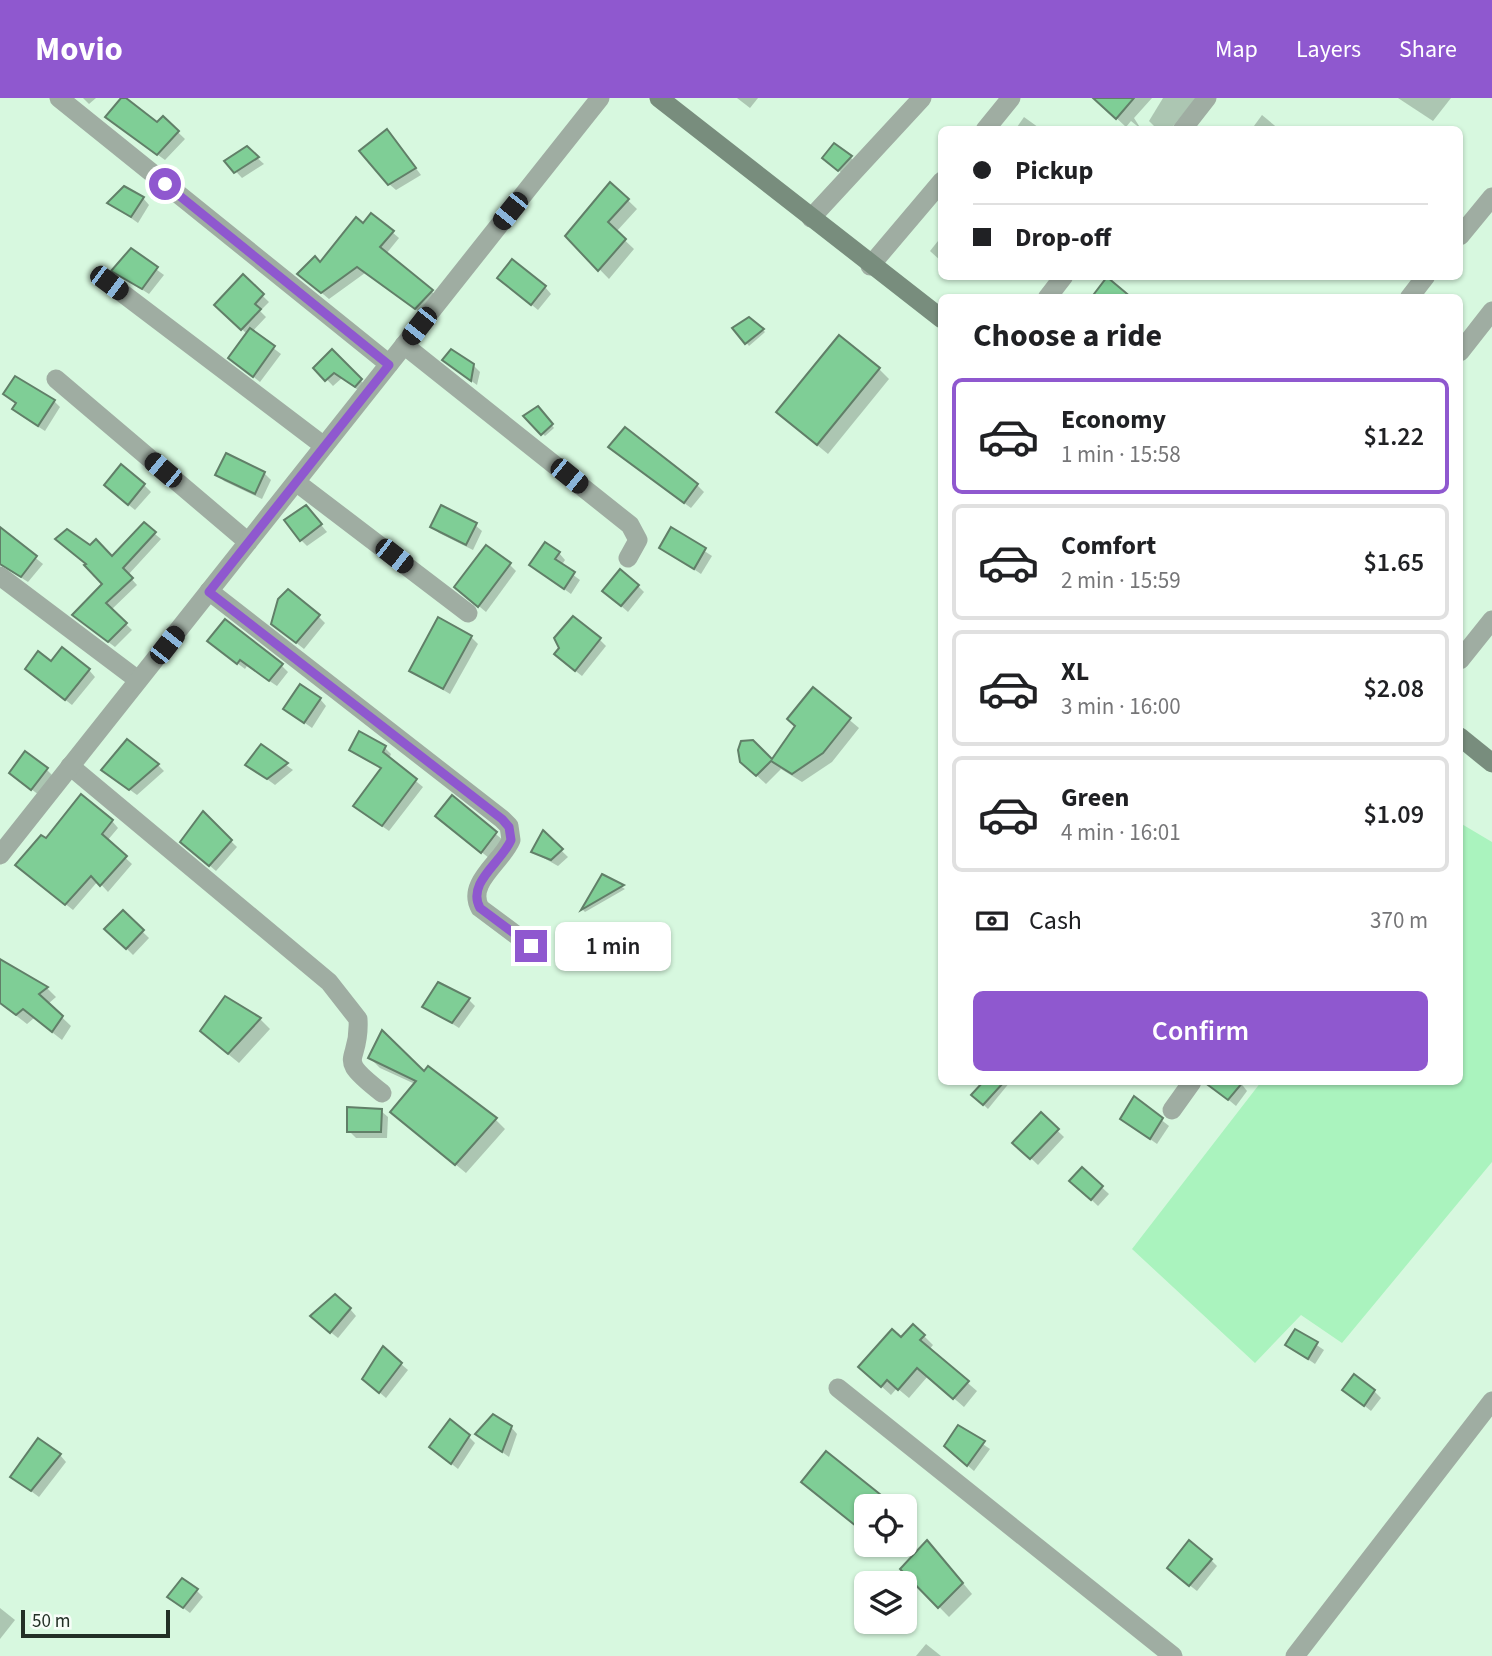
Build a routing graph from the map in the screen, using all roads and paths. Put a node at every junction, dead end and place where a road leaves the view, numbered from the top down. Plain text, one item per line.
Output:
1 (59, 98) edge
2 (600, 98) edge
3 (659, 98) edge
4 (922, 98) edge
5 (1011, 98) edge
6 (1207, 98) edge
7 (988, 126) edge
8 (1185, 126) edge
9 (938, 186) edge
10 (1492, 197) edge
11 (811, 218) junction
12 (1463, 232) edge
13 (870, 266) junction
14 (1060, 280) edge
15 (1423, 280) edge
16 (109, 283) dead end
17 (1049, 294) edge
18 (1412, 294) edge
19 (1492, 311) edge
20 (938, 316) edge
21 (404, 345) junction
22 (1463, 348) edge
23 (389, 365) junction
24 (56, 379) dead end
25 (324, 446) junction
26 (296, 482) junction
27 (248, 542) junction
28 (628, 558) dead end
29 (0, 576) edge
30 (209, 592) junction
31 (468, 613) dead end
32 (1492, 620) edge
33 (1463, 656) edge
34 (138, 680) junction
35 (1463, 739) edge
36 (1492, 763) edge
37 (70, 766) junction
38 (0, 855) edge
39 (531, 946) dead end
40 (1190, 1085) edge
41 (382, 1093) dead end
42 (1172, 1110) dead end
43 (838, 1388) dead end
44 (1492, 1401) edge
45 (1173, 1656) edge
46 (1295, 1656) edge

1 - 23 street
2 - 21 street
3 - 11 main road
4 - 11 street
5 - 7 street
6 - 8 street
9 - 13 street
10 - 12 street
11 - 13 main road
13 - 20 main road
14 - 17 street
15 - 18 street
16 - 25 street
19 - 22 street
21 - 23 street
21 - 28 street
23 - 25 street
24 - 27 street
25 - 26 street
26 - 27 street
26 - 31 street
27 - 30 street
29 - 34 street
30 - 34 street
30 - 39 street
32 - 33 street
34 - 37 street
35 - 36 main road
37 - 38 street
37 - 41 street
40 - 42 street
43 - 45 street
44 - 46 street

